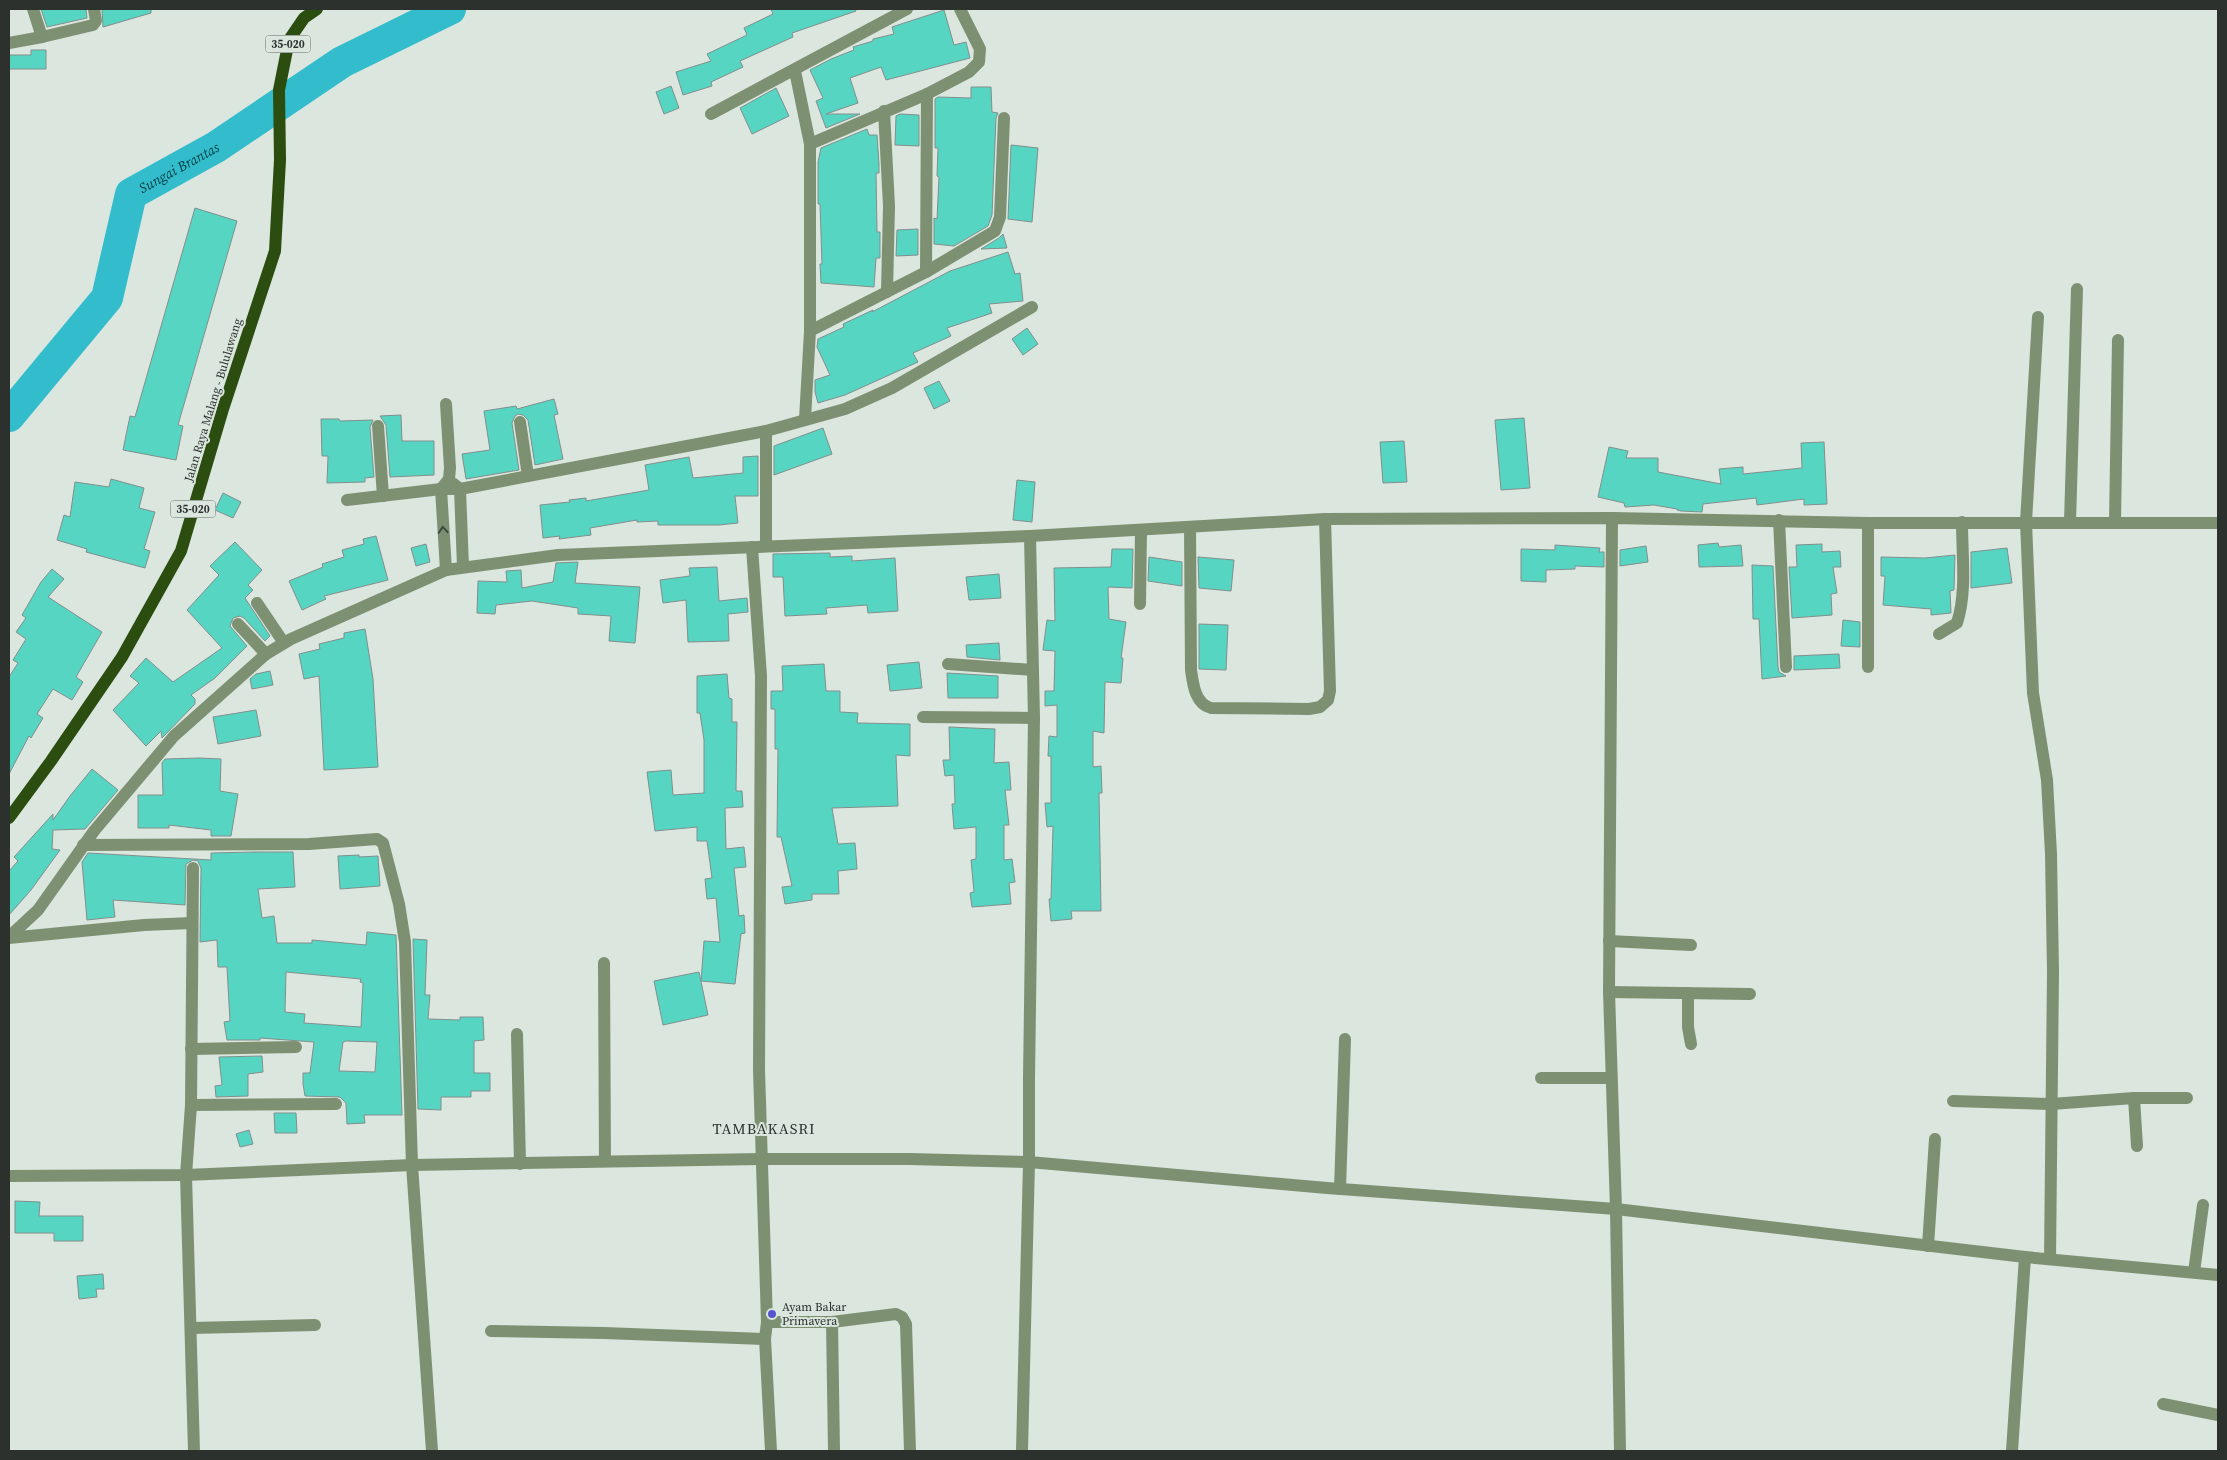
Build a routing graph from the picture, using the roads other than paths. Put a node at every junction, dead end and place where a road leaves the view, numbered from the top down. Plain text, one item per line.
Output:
1 (32, 9) edge
2 (94, 9) edge
3 (317, 9) edge
4 (907, 9) edge
5 (960, 9) edge
6 (42, 37) junction
7 (9, 43) edge
8 (795, 70) junction
9 (928, 94) junction
10 (884, 111) junction
11 (711, 114) dead end
12 (1004, 118) dead end
13 (810, 144) junction
14 (926, 272) junction
15 (2077, 289) dead end
16 (887, 292) junction
17 (1032, 307) dead end
18 (2038, 318) dead end
19 (810, 331) junction
20 (2118, 340) dead end
21 (446, 404) dead end
22 (805, 419) junction
23 (520, 422) dead end
24 (378, 426) dead end
25 (766, 430) junction
26 (528, 476) junction
27 (445, 484) junction
28 (460, 489) junction
29 (383, 496) junction
30 (347, 500) dead end
31 (1612, 518) junction
32 (1325, 520) junction
33 (1780, 520) junction
34 (1962, 522) junction
35 (2026, 522) junction
36 (2070, 522) junction
37 (2115, 522) junction
38 (1868, 523) junction
39 (2218, 523) edge
40 (1190, 527) junction
41 (1140, 530) junction
42 (1030, 536) junction
43 (766, 546) junction
44 (752, 547) junction
45 (464, 567) junction
46 (446, 570) junction
47 (257, 603) dead end
48 (1140, 604) dead end
49 (238, 624) dead end
50 (1940, 634) dead end
51 (284, 644) junction
52 (266, 654) junction
53 (948, 664) dead end
54 (1786, 667) dead end
55 (1868, 667) dead end
56 (1033, 670) junction
57 (923, 717) dead end
58 (1034, 718) junction
59 (9, 818) edge
60 (84, 845) junction
61 (193, 868) dead end
62 (192, 923) junction
63 (9, 938) edge
64 (1609, 941) junction
65 (1691, 945) dead end
66 (604, 963) dead end
67 (1609, 992) junction
68 (1688, 993) junction
69 (1750, 994) dead end
70 (517, 1034) dead end
71 (1345, 1039) dead end
72 (1691, 1044) dead end
73 (296, 1048) dead end
74 (191, 1049) junction
75 (1541, 1078) dead end
76 (1611, 1078) junction
77 (2134, 1098) junction
78 (2187, 1098) dead end
79 (1953, 1101) dead end
80 (336, 1104) dead end
81 (2051, 1104) junction
82 (191, 1105) junction
83 (1935, 1139) dead end
84 (2137, 1146) dead end
85 (761, 1159) junction
86 (605, 1161) junction
87 (1029, 1162) junction
88 (520, 1164) junction
89 (412, 1165) junction
90 (186, 1175) junction
91 (9, 1176) edge
92 (1340, 1189) junction
93 (2202, 1205) dead end
94 (1616, 1209) junction
95 (1928, 1246) junction
96 (2025, 1257) junction
97 (2050, 1259) junction
98 (2194, 1272) junction
99 (2218, 1275) edge
100 (767, 1322) junction
101 (832, 1322) junction
102 (315, 1325) dead end
103 (191, 1328) junction
104 (491, 1331) dead end
105 (765, 1339) junction
106 (2163, 1404) dead end
107 (2218, 1415) edge
108 (194, 1451) edge
109 (432, 1451) edge
110 (771, 1451) edge
111 (834, 1451) edge
112 (910, 1451) edge
113 (1022, 1451) edge
114 (1620, 1451) edge
115 (2012, 1451) edge

1 - 6 street
2 - 6 street
3 - 59 main road, Jalan Raya Malang - Bululawang / 35-020
4 - 8 street
5 - 9 street
6 - 7 street
8 - 11 street
8 - 13 street
9 - 10 street
9 - 14 street
10 - 13 street
10 - 16 street
12 - 14 street
13 - 19 street
14 - 16 street
15 - 36 street
16 - 19 street
17 - 22 street
18 - 35 street
19 - 22 street
20 - 37 street
21 - 27 street
22 - 25 street
23 - 26 street
24 - 29 street
25 - 26 street
25 - 43 street
26 - 28 street
27 - 28 street
27 - 29 street
46 -> 27 street
28 - 45 street
29 - 30 street
31 - 32 street
31 - 33 street
31 - 64 street
32 - 40 street
32 - 40 street
33 - 38 street
33 - 54 street
34 - 35 street
34 - 38 street
34 - 50 street
35 - 36 street
35 - 81 street
36 - 37 street
37 - 39 street
38 - 55 street
40 - 41 street
41 - 42 street
41 - 48 street
42 - 43 street
42 - 56 street
43 - 44 street
44 - 45 street
44 - 85 street
45 - 46 street
46 - 51 street
47 - 51 street
49 - 52 street
51 - 52 street
52 - 60 street
53 - 56 street
56 - 58 street
57 - 58 street
58 - 87 street
60 - 63 street
60 - 89 street
61 - 62 street
62 - 63 street
62 - 74 street
64 - 65 street
64 - 67 street
66 - 86 street
67 - 68 street
67 - 76 street
68 - 69 street
68 - 72 street
70 - 88 street
71 - 92 street
73 - 74 street
74 - 82 street
75 - 76 street
76 - 94 street
77 - 78 street
77 - 81 street
77 - 84 street
79 - 81 street
80 - 82 street
81 - 97 street
82 - 90 street
83 - 95 street
85 - 86 street
85 - 87 street
85 - 100 street
86 - 88 street
87 - 92 street
87 - 113 street
88 - 89 street
89 - 90 street
89 - 109 street
90 - 91 street
90 - 103 street
92 - 94 street
93 - 98 street
94 - 95 street
94 - 114 street
95 - 96 street
96 - 97 street
96 - 115 street
97 - 98 street
98 - 99 street
100 - 101 street
100 - 105 street
101 - 111 street
101 - 112 street
102 - 103 street
103 - 108 street
104 - 105 street
105 - 110 street
106 - 107 street

